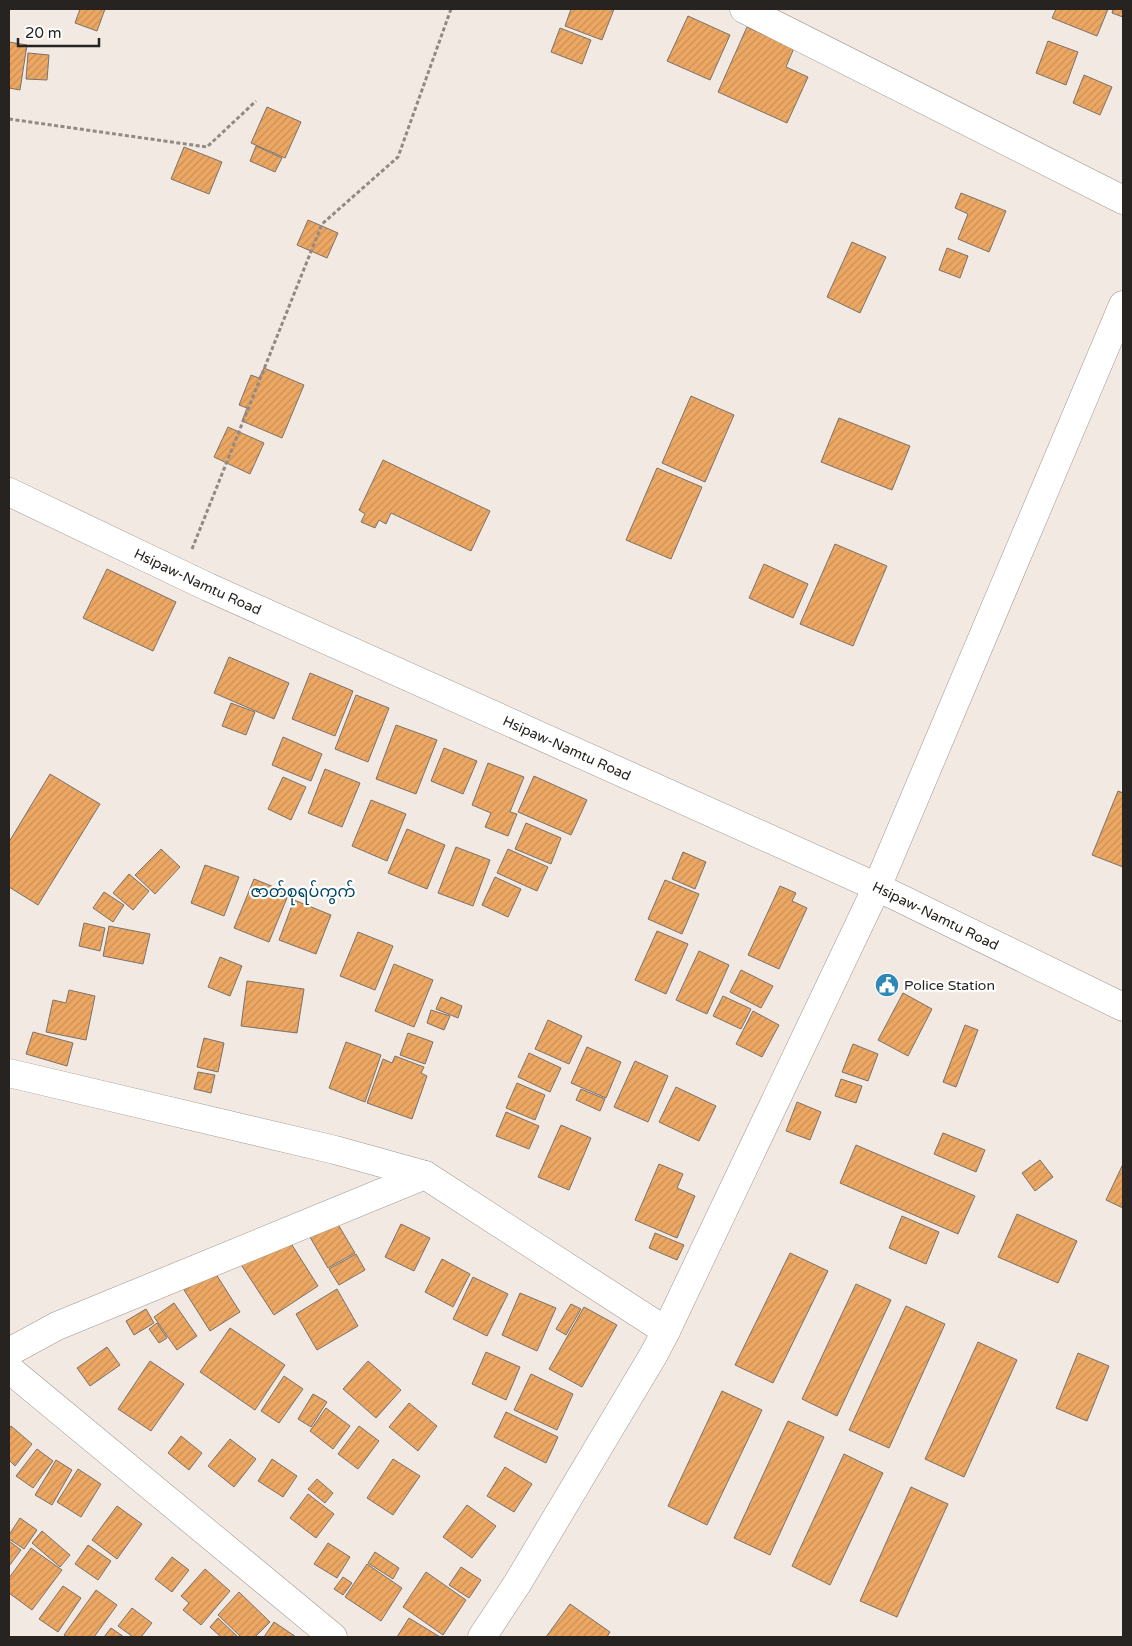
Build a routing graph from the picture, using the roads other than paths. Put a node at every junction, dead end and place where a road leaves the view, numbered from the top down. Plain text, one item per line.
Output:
1 (744, 9) edge
2 (1123, 200) edge
3 (1123, 305) edge
4 (9, 492) edge
5 (877, 887) junction
6 (1123, 1008) edge
7 (9, 1074) edge
8 (425, 1175) junction
9 (666, 1331) junction
10 (9, 1352) edge
11 (9, 1370) edge
12 (333, 1637) edge
13 (482, 1637) edge

1 - 2 street
3 - 5 street
4 - 5 street, Hsipaw-Namtu Road
5 - 6 street, Hsipaw-Namtu Road
5 - 9 street
7 - 8 street
8 - 9 street
8 - 10 street
9 - 13 street
11 - 12 street

